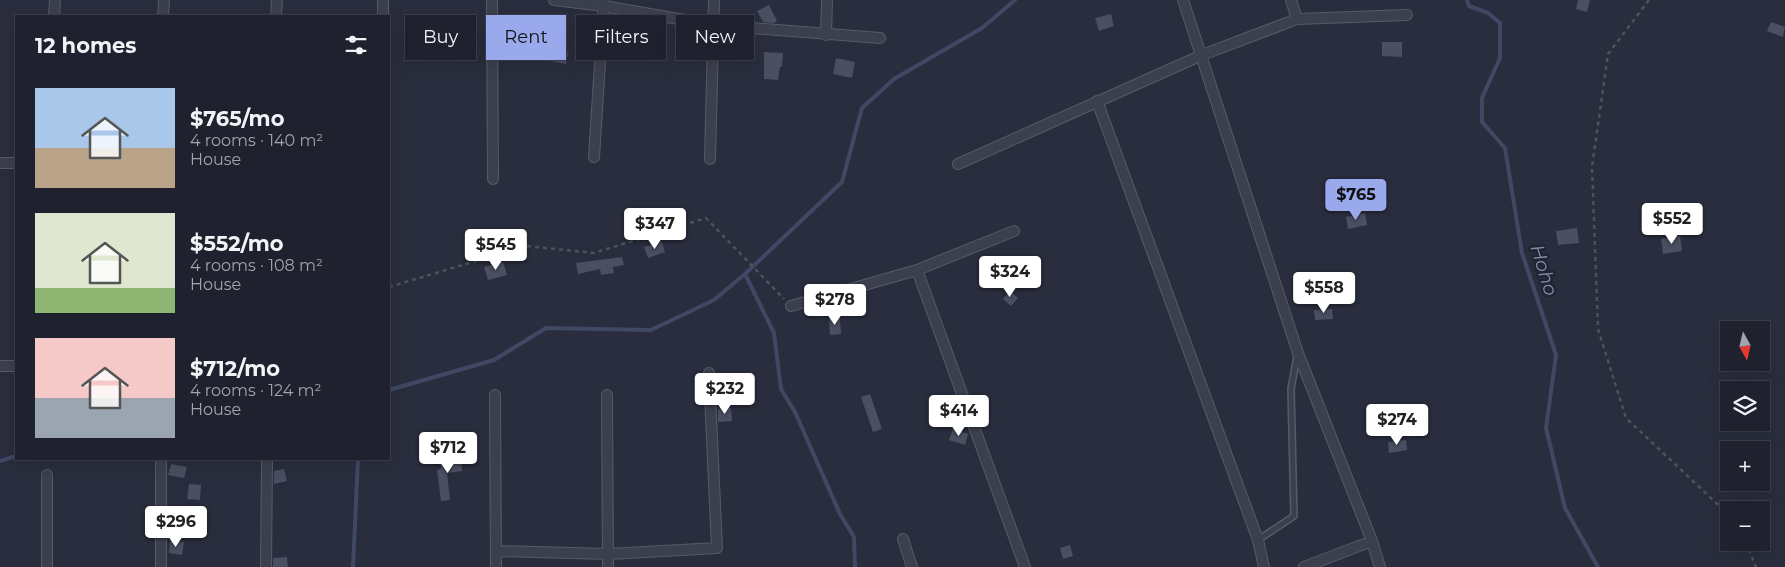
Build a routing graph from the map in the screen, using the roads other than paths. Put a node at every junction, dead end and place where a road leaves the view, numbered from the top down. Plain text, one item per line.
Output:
1 (55, 0) edge
2 (164, 0) edge
3 (277, 0) edge
4 (384, 0) edge
5 (492, 0) edge
6 (554, 0) edge
7 (714, 0) edge
8 (827, 0) edge
9 (1182, 0) edge
10 (1291, 0) edge
11 (604, 3) edge
12 (54, 15) edge
13 (163, 15) edge
14 (276, 15) edge
15 (383, 15) edge
16 (713, 15) edge
17 (1407, 16) dead end
18 (676, 18) edge
19 (1297, 19) junction
20 (754, 29) edge
21 (826, 35) junction
22 (880, 38) dead end
23 (1202, 55) junction
24 (712, 60) edge
25 (1097, 101) junction
26 (594, 157) dead end
27 (710, 159) dead end
28 (0, 163) edge
29 (15, 163) edge
30 (958, 164) dead end
31 (492, 179) dead end
32 (1014, 231) dead end
33 (917, 270) junction
34 (791, 306) road end
35 (1298, 354) junction
36 (0, 366) edge
37 (15, 366) edge
38 (709, 374) dead end
39 (495, 395) dead end
40 (607, 395) dead end
41 (161, 460) edge
42 (267, 460) edge
43 (47, 475) dead end
44 (903, 539) dead end
45 (1258, 540) junction
46 (1372, 542) junction
47 (496, 551) junction
48 (609, 554) junction
49 (47, 567) edge
50 (161, 567) edge
51 (266, 567) edge
52 (496, 567) edge
53 (608, 567) edge
54 (912, 567) edge
55 (1025, 567) edge
56 (1264, 567) edge
57 (1304, 567) edge
58 (1380, 567) edge

1 - 12 street
2 - 13 street
3 - 14 street
4 - 15 street
5 - 31 street
6 - 11 street
7 - 16 street
8 - 21 street
9 - 23 street
10 - 19 street
11 - 18 street
11 - 26 street
17 - 19 street
19 - 23 street
20 - 21 street
21 - 22 street
23 - 25 street
23 - 35 street
24 - 27 street
25 - 30 street
25 - 45 street
28 - 29 street
32 - 33 street
33 - 34 street
33 - 55 street
35 - 45 lane
35 - 46 street
36 - 37 street
38 - 48 street
39 - 47 street
40 - 48 street
41 - 50 street
42 - 51 street
43 - 49 street
44 - 54 street
45 - 56 street
46 - 57 street
46 - 58 street
47 - 48 street
47 - 52 street
48 - 53 street

